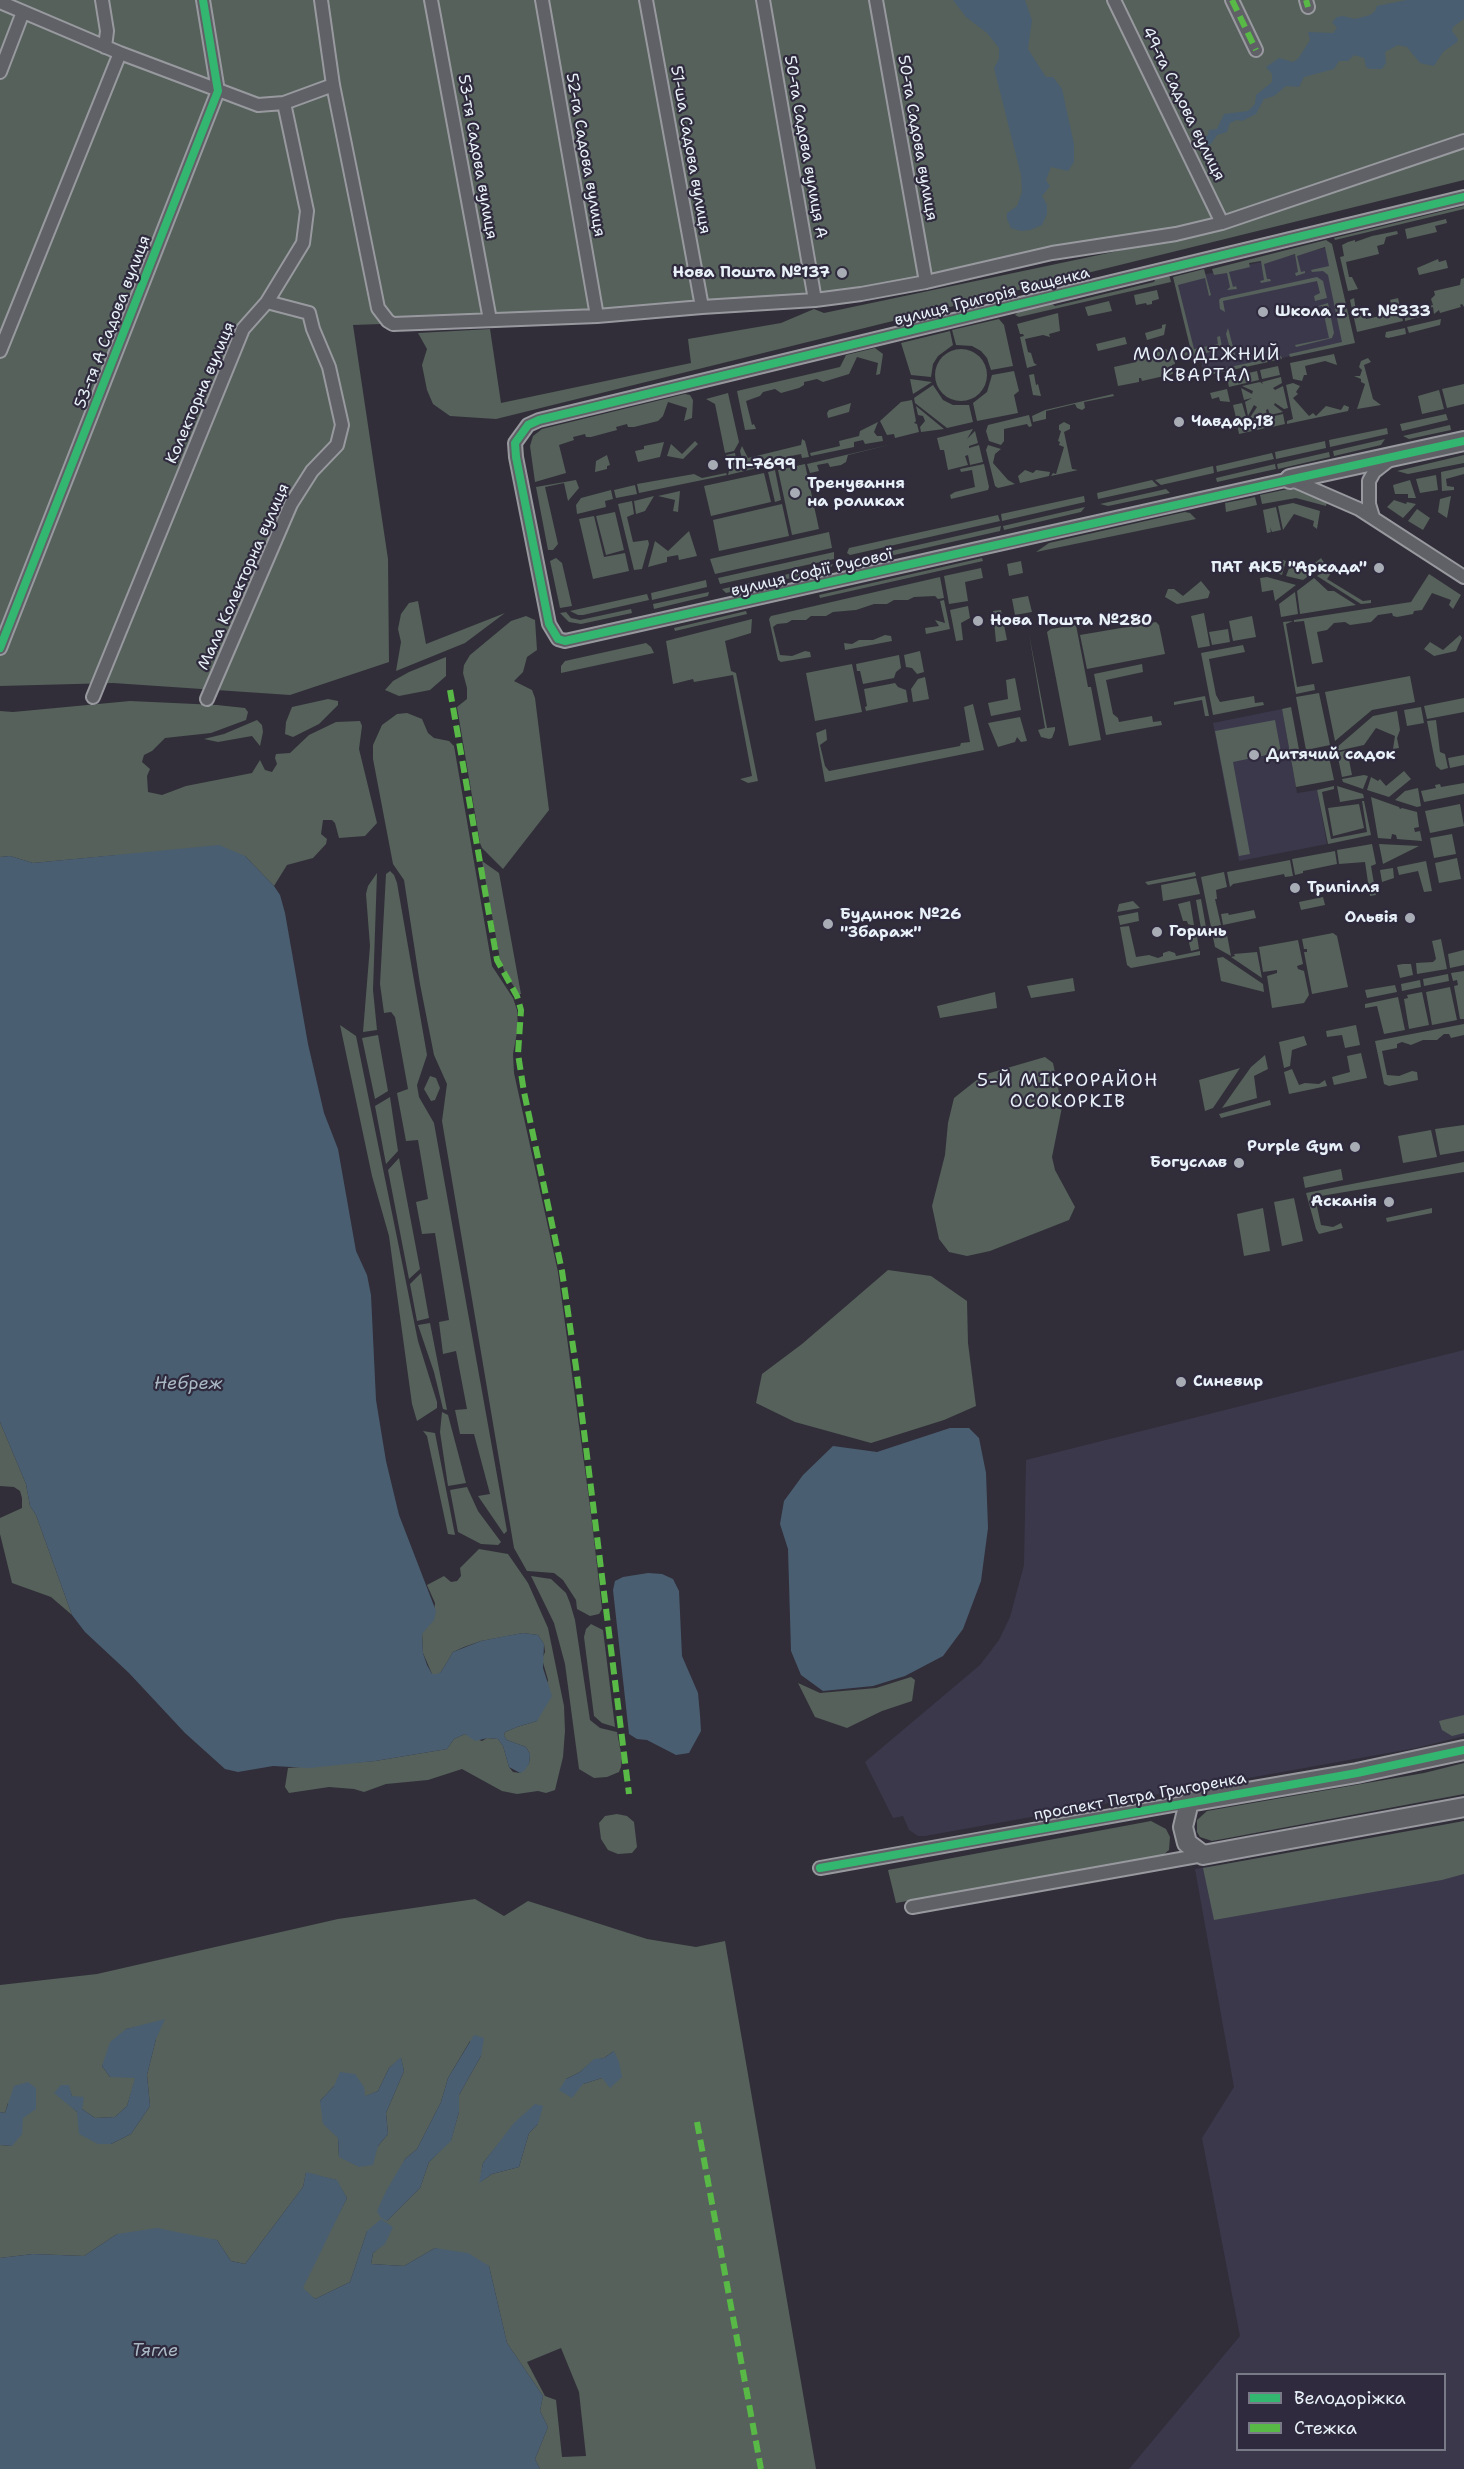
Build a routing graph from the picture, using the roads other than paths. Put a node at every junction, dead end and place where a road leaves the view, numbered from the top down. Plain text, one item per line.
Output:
1 (102, 0) edge
2 (202, 0) edge
3 (321, 0) edge
4 (431, 0) edge
5 (542, 0) edge
6 (646, 0) edge
7 (763, 0) edge
8 (876, 0) edge
9 (1114, 0) edge
10 (1232, 0) edge
11 (0, 2) edge
12 (23, 12) junction
13 (105, 46) junction
14 (1256, 50) dead end
15 (120, 53) junction
16 (0, 72) edge
17 (333, 85) junction
18 (218, 91) junction
19 (284, 103) junction
20 (1464, 141) edge
21 (1464, 197) edge
22 (1222, 223) junction
23 (926, 282) junction
24 (815, 300) junction
25 (267, 302) junction
26 (702, 307) junction
27 (597, 316) junction
28 (490, 320) junction
29 (0, 351) edge
30 (528, 425) joint
31 (1464, 441) edge
32 (1398, 455) junction
33 (1290, 479) junction
34 (1373, 517) junction
35 (1464, 577) edge
36 (0, 648) edge
37 (93, 698) dead end
38 (207, 699) dead end
39 (1464, 1750) edge
40 (1189, 1802) junction
41 (1464, 1807) edge
42 (1203, 1855) junction
43 (820, 1868) dead end
44 (912, 1907) dead end

1 - 13 street
2 - 18 street
3 - 17 street
4 - 28 street, 53-тя Садова вулиця
5 - 27 street, 52-га Садова вулиця
6 - 26 street, 51-ша Садова вулиця
7 - 24 street, 50-та Садова вулиця А
8 - 23 street, 50-та Садова вулиця
9 - 22 street, 49-та Садова вулиця
10 - 14 street
11 - 12 street
12 - 13 street
12 - 16 street
13 - 15 street
15 - 18 street
15 - 29 street
17 - 19 street
17 - 28 street
18 - 19 street
18 - 36 street, 53-тя А Садова вулиця
19 - 25 street, Колекторна вулиця
20 - 22 street
21 - 30 street, вулиця Григорія Ващенка
22 - 23 street
23 - 24 street
24 - 26 street
25 - 37 street, Колекторна вулиця
25 - 38 street, Мала Колекторна вулиця
26 - 27 street
27 - 28 street
30 - 33 street, вулиця Софії Русової
31 - 32 street
32 - 33 street
32 - 34 street
33 - 34 street
34 - 35 street
39 - 40 street, проспект Петра Григоренка
40 - 42 street
40 - 43 street, проспект Петра Григоренка
41 - 42 street
42 - 44 street

